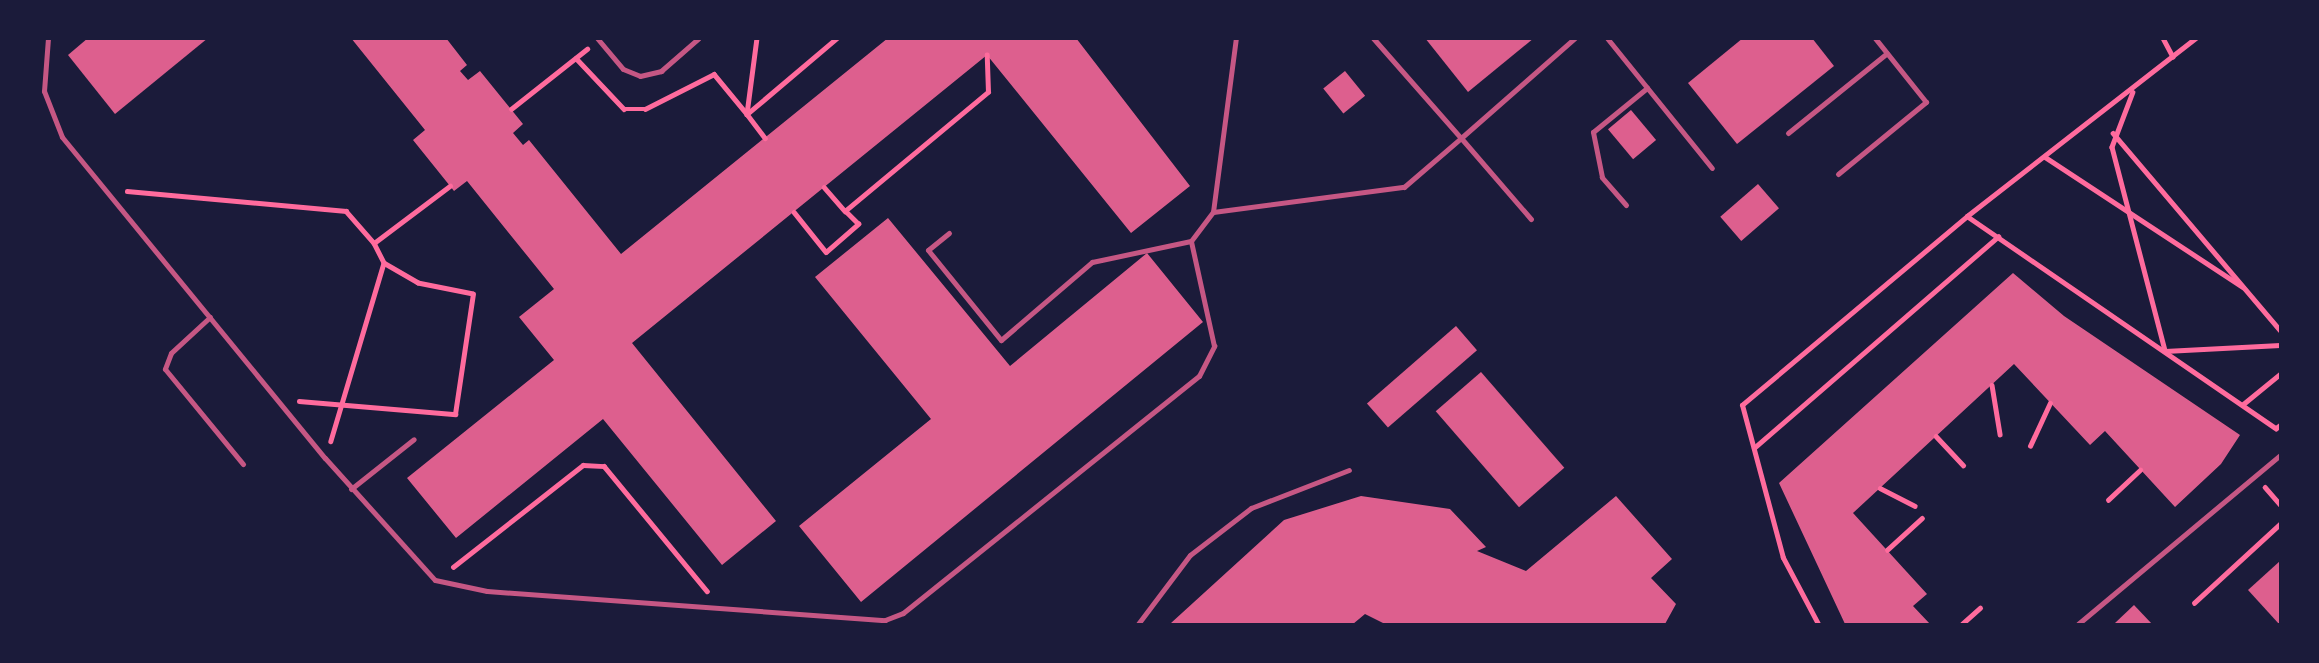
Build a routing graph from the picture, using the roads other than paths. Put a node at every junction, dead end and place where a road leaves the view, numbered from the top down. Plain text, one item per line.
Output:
1 (48, 38) edge
2 (699, 38) edge
3 (1236, 38) edge
4 (1373, 38) edge
5 (1575, 38) edge
6 (1607, 38) edge
7 (1875, 38) edge
8 (598, 39) edge
9 (1887, 54) junction
10 (1647, 88) junction
11 (1788, 133) dead end
12 (1461, 138) junction
13 (1712, 168) dead end
14 (1838, 174) dead end
15 (1626, 205) dead end
16 (1213, 212) junction
17 (1531, 219) dead end
18 (949, 233) dead end
19 (1191, 241) junction
20 (210, 317) junction
21 (414, 439) dead end
22 (2280, 455) edge
23 (243, 464) dead end
24 (1349, 470) dead end
25 (351, 489) junction
26 (1138, 625) edge
27 (2078, 625) edge

1 - 20 lane
2 - 8 lane
3 - 16 lane
4 - 12 lane
5 - 12 lane
6 - 10 lane
7 - 9 lane
9 - 11 lane
9 - 14 lane
10 - 13 lane
10 - 15 lane
12 - 16 lane
12 - 17 lane
16 - 19 lane
18 - 19 lane
19 - 25 lane
20 - 23 lane
20 - 25 lane
21 - 25 lane
22 - 27 lane
24 - 26 lane

